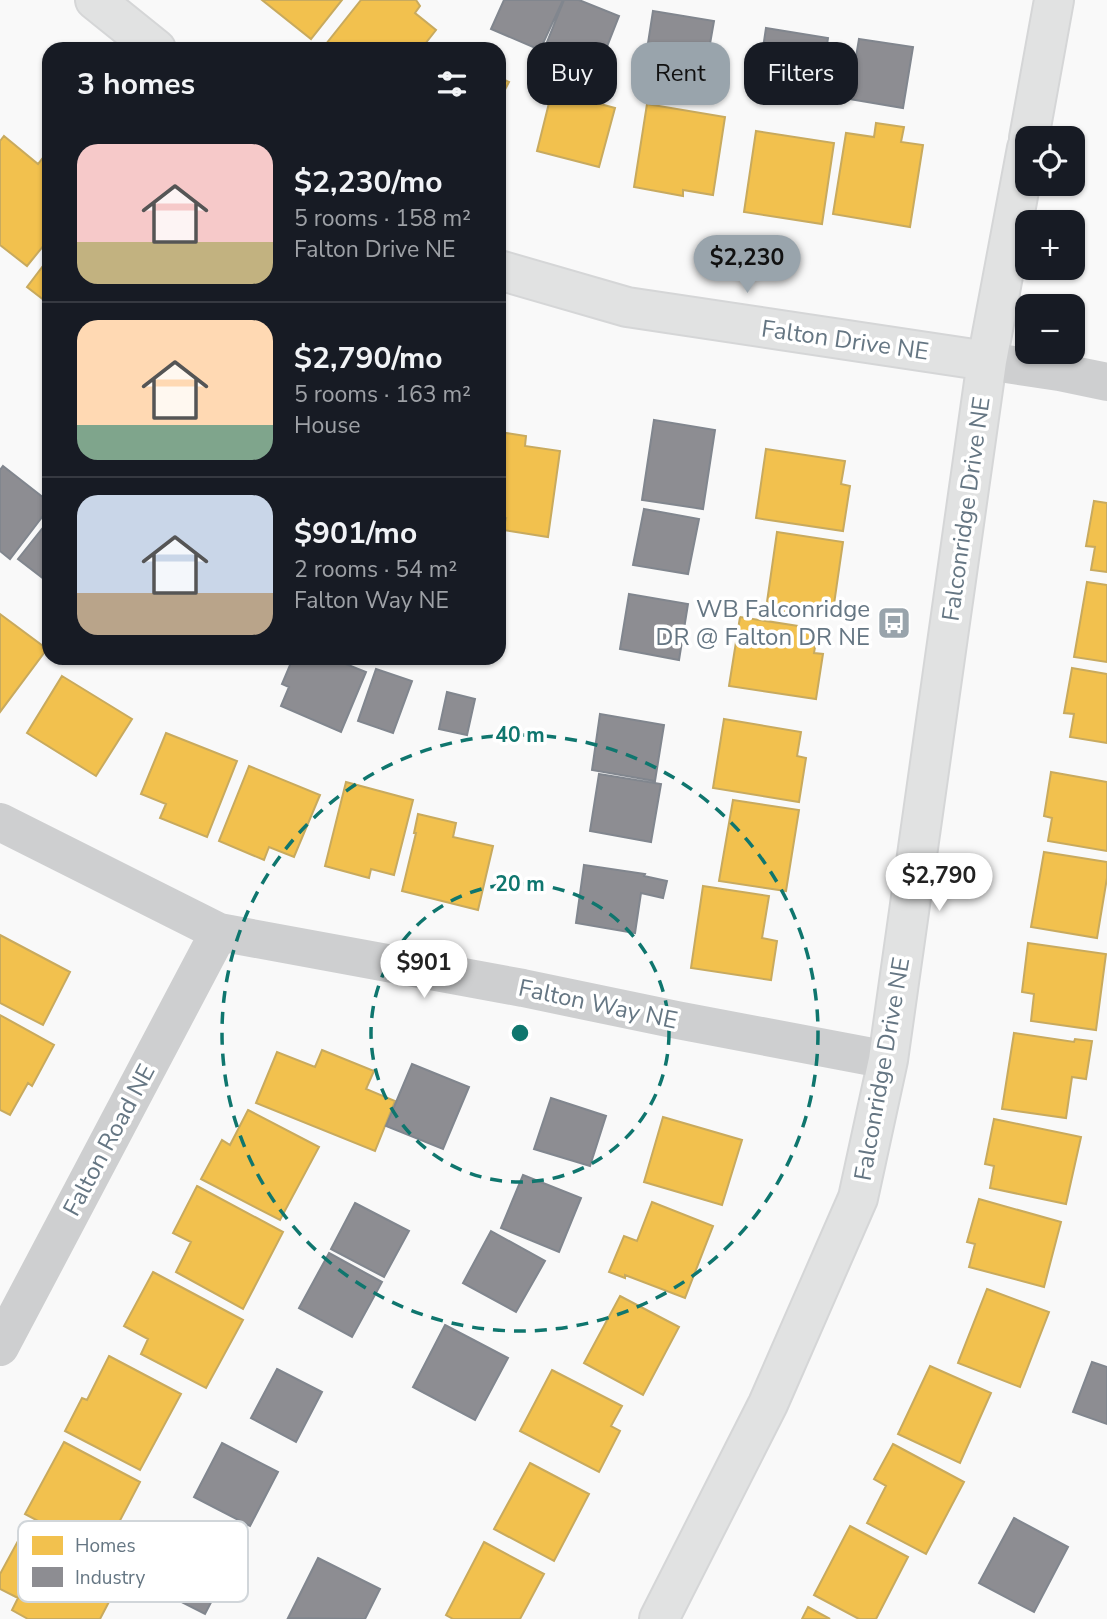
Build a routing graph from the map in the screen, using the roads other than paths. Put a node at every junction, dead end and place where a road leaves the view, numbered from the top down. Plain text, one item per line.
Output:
1 (95, 0) edge
2 (1054, 0) edge
3 (147, 42) edge
4 (1031, 126) edge
5 (1018, 196) edge
6 (506, 272) edge
7 (987, 361) junction
8 (1107, 382) edge
9 (0, 822) edge
10 (219, 933) junction
11 (888, 1060) junction
12 (0, 1347) edge
13 (659, 1619) edge

1 - 3 street
2 - 4 street
5 - 7 street, Falconridge Drive NE
6 - 7 street, Falton Drive NE
7 - 8 street
7 - 11 street, Falconridge Drive NE
9 - 10 street, Falton Way NE
10 - 11 street, Falton Way NE
10 - 12 street, Falton Road NE
11 - 13 street, Falconridge Drive NE

